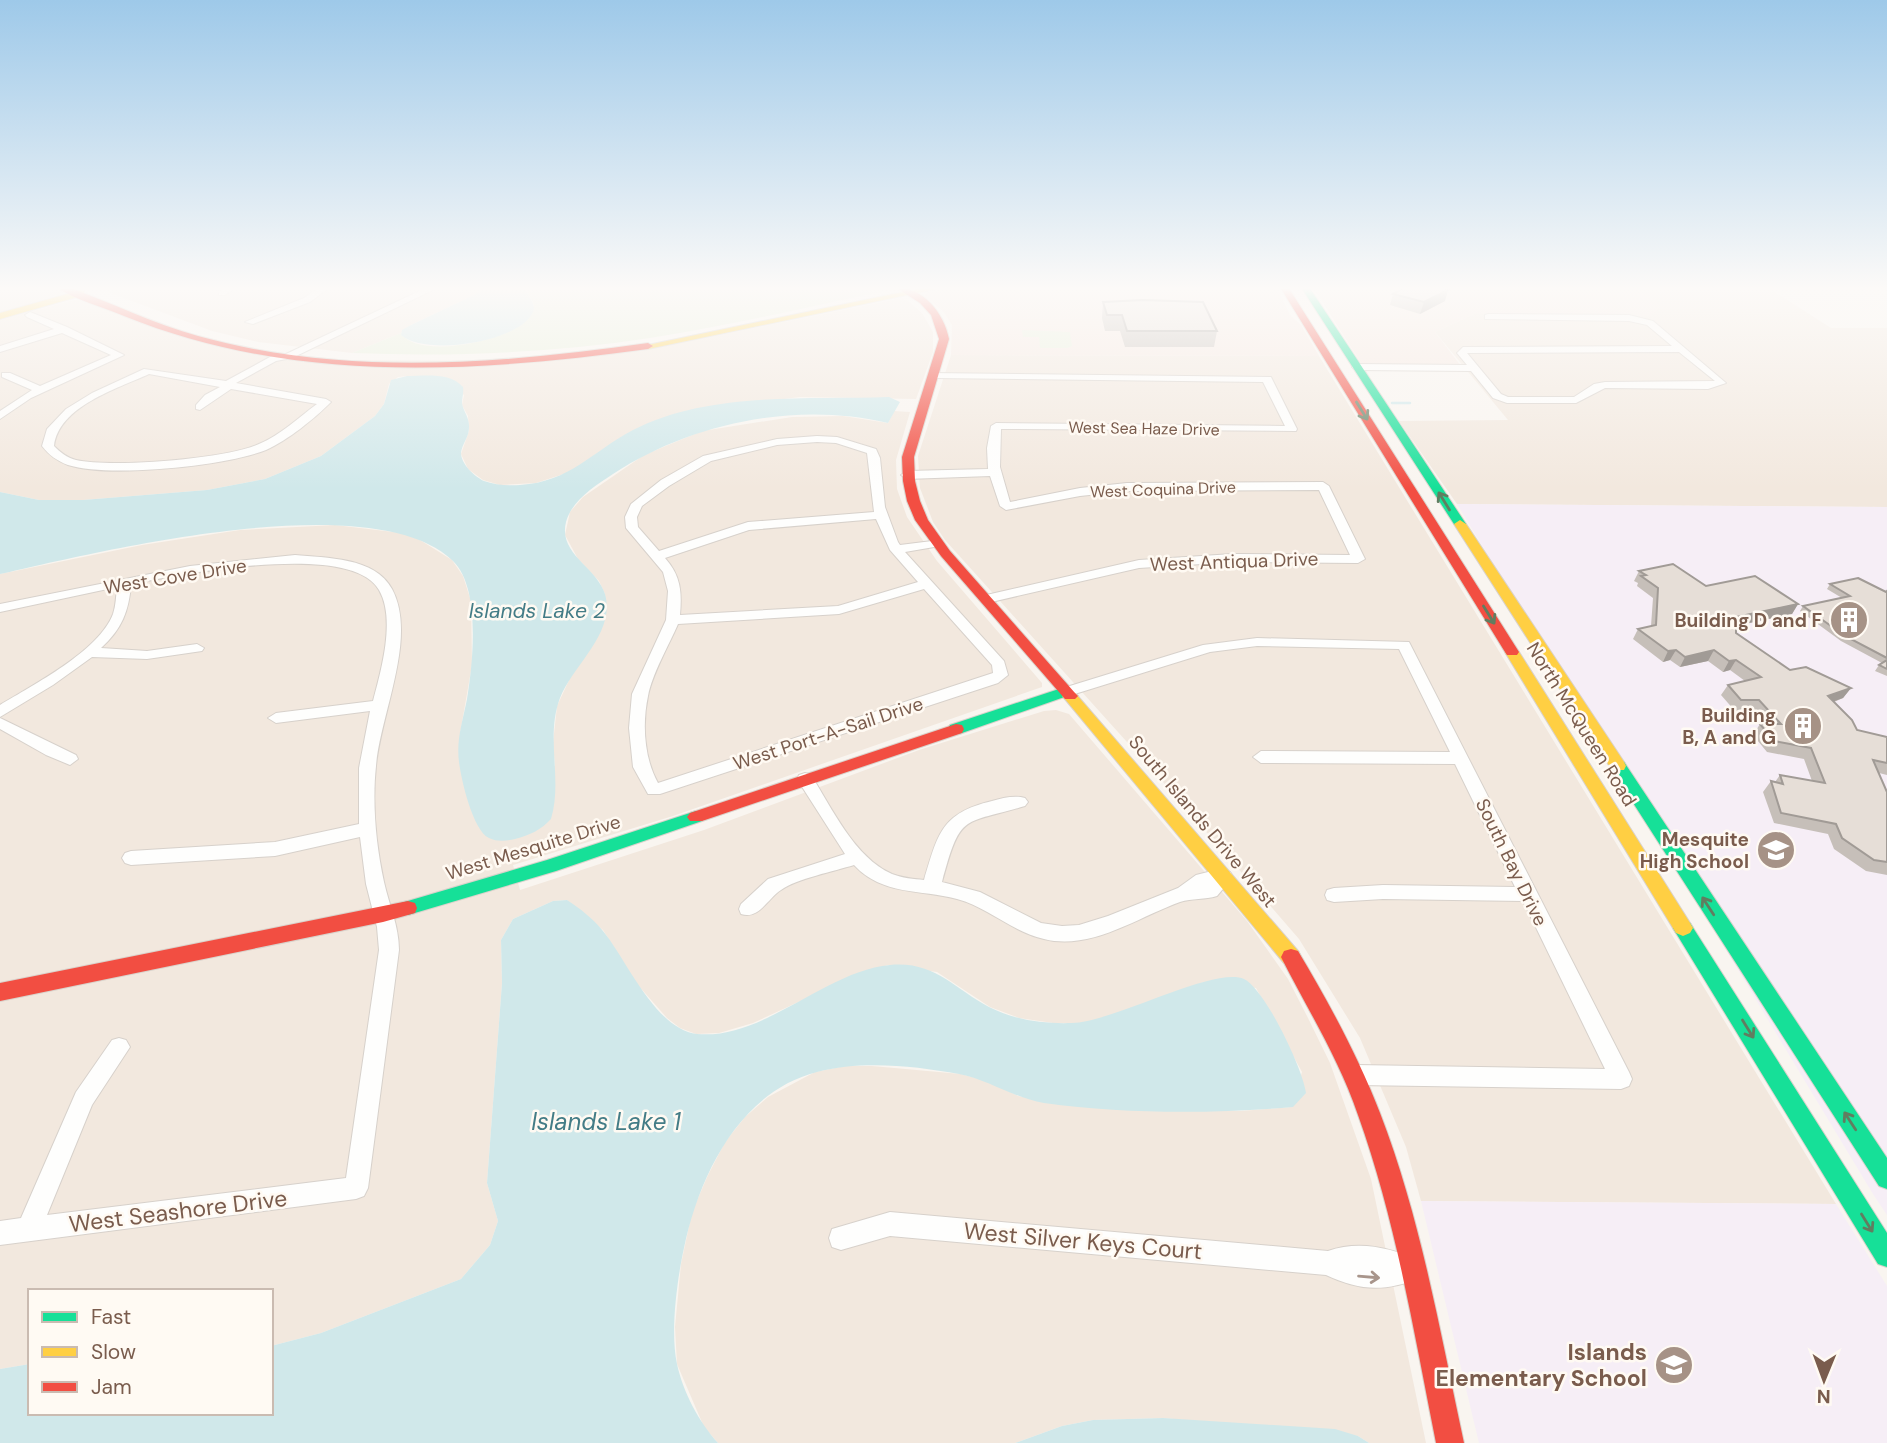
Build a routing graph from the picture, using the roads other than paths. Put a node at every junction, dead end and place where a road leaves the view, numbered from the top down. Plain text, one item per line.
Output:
1 (118, 354) edge
2 (293, 354) edge
3 (308, 354) edge
4 (581, 354) edge
5 (941, 354) edge
6 (1326, 354) edge
7 (1349, 354) edge
8 (1463, 354) edge
9 (1688, 354) edge
10 (1334, 367) junction
11 (1357, 367) junction
12 (1474, 368) junction
13 (6, 375) dead end
14 (933, 376) junction
15 (230, 385) junction
16 (40, 390) junction
17 (200, 407) dead end
18 (1, 416) edge
19 (993, 472) junction
20 (906, 475) junction
21 (881, 515) junction
22 (939, 547) junction
23 (900, 554) junction
24 (657, 556) junction
25 (1358, 559) joint
26 (124, 583) junction
27 (926, 584) junction
28 (987, 598) junction
29 (0, 608) edge
30 (673, 620) junction
31 (1404, 645) joint
32 (197, 648) dead end
33 (88, 652) junction
34 (1065, 692) junction
35 (381, 705) junction
36 (0, 712) edge
37 (276, 718) dead end
38 (0, 723) edge
39 (1261, 757) dead end
40 (1462, 758) junction
41 (70, 759) dead end
42 (805, 779) junction
43 (1019, 802) dead end
44 (368, 829) junction
45 (856, 857) junction
46 (131, 858) dead end
47 (1224, 877) junction
48 (932, 886) junction
49 (1527, 894) junction
50 (1334, 895) dead end
51 (748, 909) dead end
52 (383, 915) junction
53 (0, 992) edge
54 (118, 1047) dead end
55 (1356, 1074) junction
56 (1887, 1178) edge
57 (29, 1229) junction
58 (0, 1233) edge
59 (841, 1238) dead end
60 (1887, 1255) edge
61 (1411, 1269) junction
62 (1450, 1443) edge

1 - 16 street
2 - 15 street
3 - 4 main road
5 - 14 main road, South Islands Drive West
6 - 10 main road, North McQueen Road
7 - 11 main road, North McQueen Road
8 - 12 street
9 - 12 street
10 - 11 main road
10 -> 60 main road, North McQueen Road
11 - 12 street
56 -> 11 main road, North McQueen Road
13 - 16 street
14 - 19 street, West Sea Haze Drive
14 - 20 main road, South Islands Drive West
15 - 15 street
15 - 17 street
16 - 18 street
19 - 20 street
19 - 25 street, West Coquina Drive
20 - 22 main road, South Islands Drive West
21 - 23 street
21 - 24 street
21 - 24 street
22 - 23 street
22 - 28 main road, South Islands Drive West
23 - 27 street
24 - 30 street
25 - 28 street, West Antiqua Drive
26 - 29 street, West Cove Drive
26 - 33 street
26 - 35 street, West Cove Drive
27 - 30 street
27 - 30 street, West Port-A-Sail Drive
28 - 34 main road, South Islands Drive West
31 - 34 street
31 - 40 street, South Bay Drive
32 - 33 street
33 - 36 street
34 - 42 main road, West Mesquite Drive
34 - 47 main road, South Islands Drive West
35 - 37 street
35 - 44 street
38 - 41 street
39 - 40 street
40 - 49 street, South Bay Drive
42 - 45 street
42 - 52 main road, West Mesquite Drive
43 - 48 street
44 - 46 street
44 - 52 street
45 - 48 street
45 - 51 street
47 - 48 street
47 - 55 main road, South Islands Drive West
49 - 50 street
49 - 55 street, South Bay Drive
52 - 53 main road, West Mesquite Drive
52 - 57 street, West Seashore Drive
54 - 57 street
55 - 61 main road, South Islands Drive West
57 - 58 street, West Seashore Drive
59 - 61 street, West Silver Keys Court
61 - 62 main road, South Islands Drive West

